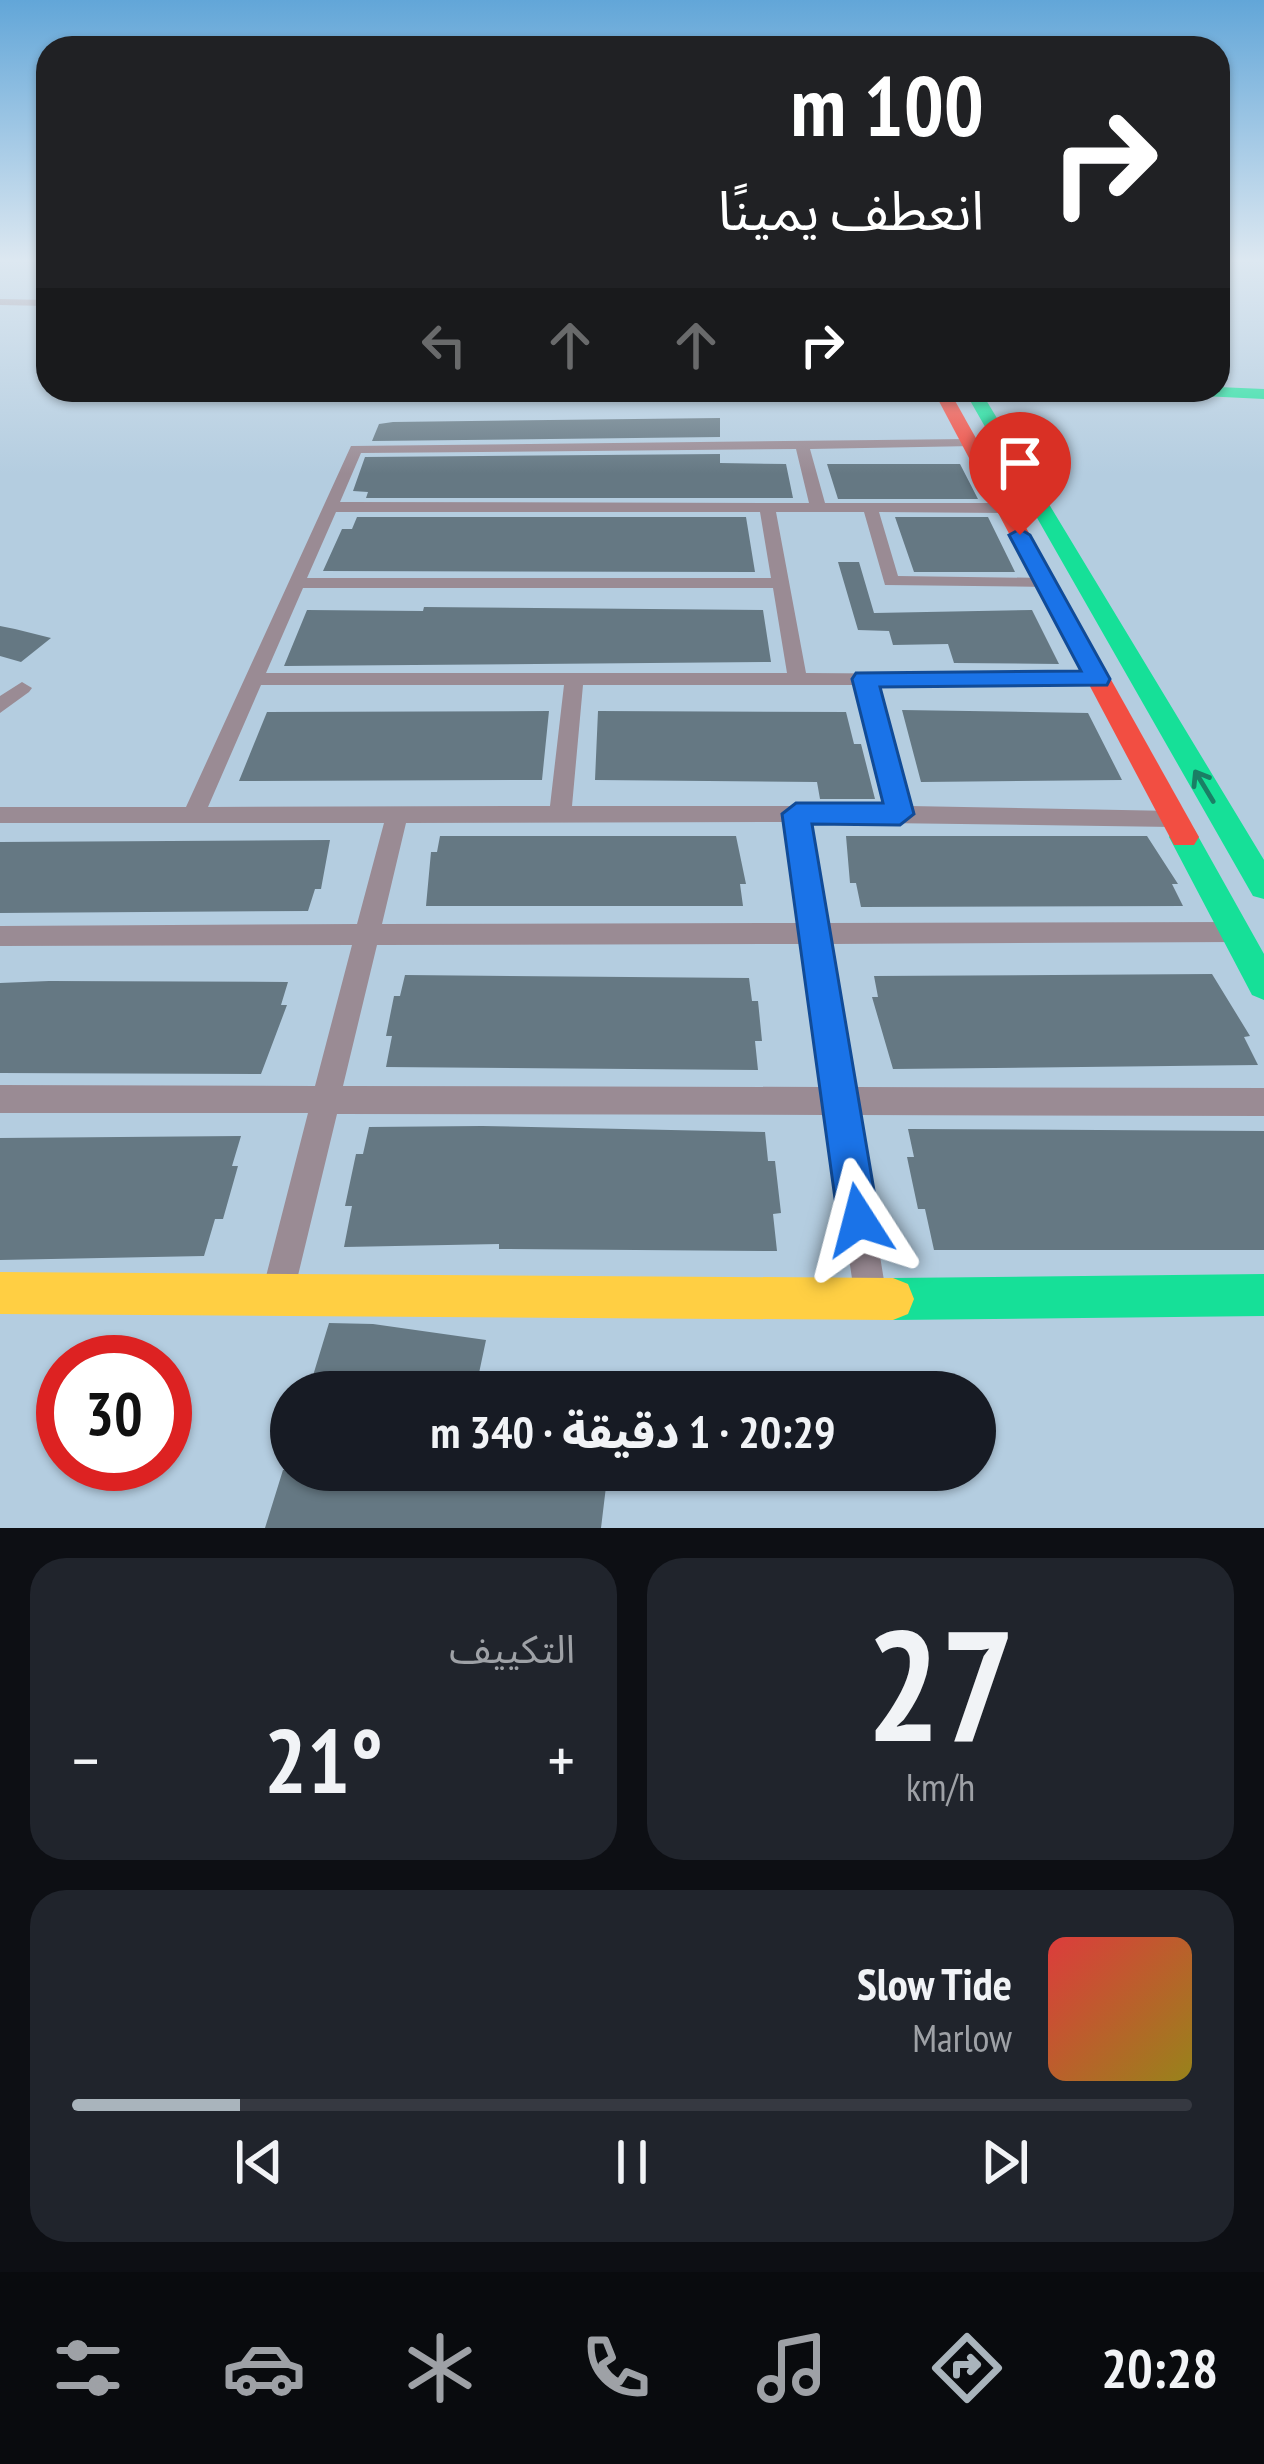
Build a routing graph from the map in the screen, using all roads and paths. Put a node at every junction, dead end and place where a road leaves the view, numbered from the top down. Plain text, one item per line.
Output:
1 (1230, 392) edge
2 (1264, 394) edge
3 (947, 402) edge
4 (979, 402) edge
5 (969, 443) junction
6 (802, 445) junction
7 (331, 507) junction
8 (767, 508) junction
9 (818, 508) junction
10 (870, 508) junction
11 (1005, 508) junction
12 (1072, 563) junction
13 (1040, 573) junction
14 (297, 583) junction
15 (781, 583) junction
16 (254, 679) junction
17 (574, 679) junction
18 (797, 679) junction
19 (865, 679) junction
20 (1098, 679) junction
21 (0, 682) edge
22 (0, 706) edge
23 (194, 814) junction
24 (398, 814) junction
25 (560, 814) junction
26 (796, 814) junction
27 (900, 814) junction
28 (0, 815) edge
29 (1174, 819) junction
30 (1264, 887) edge
31 (1236, 932) junction
32 (814, 934) junction
33 (368, 935) junction
34 (0, 936) edge
35 (1264, 985) edge
36 (0, 1099) edge
37 (326, 1100) junction
38 (840, 1100) junction
39 (1264, 1102) edge
40 (278, 1292) junction
41 (0, 1293) edge
42 (1264, 1295) edge
43 (871, 1299) junction

1 - 2 street
3 - 5 street
4 - 12 street
5 - 6 street
5 - 11 street
6 - 7 street
6 - 9 street
7 - 8 street
7 - 14 street
8 - 9 street
8 - 15 street
9 - 10 street
10 - 11 street
10 - 13 street
11 - 13 street
12 - 13 street
30 -> 12 street
13 - 20 street
14 - 15 street
14 - 16 street
15 - 18 street
16 - 17 street
16 - 23 street
17 - 18 street
17 - 25 street
18 - 19 street
19 - 20 street
19 - 27 street
20 - 29 street
21 - 22 street
23 - 24 street
23 - 28 street
24 - 25 street
24 - 33 street
25 - 26 street
26 - 27 street
26 - 32 street
27 - 29 street
29 - 31 street
31 - 32 street
31 - 35 street
32 - 33 street
32 - 38 street
33 - 34 street
33 - 37 street
36 - 37 street
37 - 38 street
37 - 40 street
38 - 39 street
38 - 43 street
40 - 41 street
40 - 43 street
42 - 43 street

